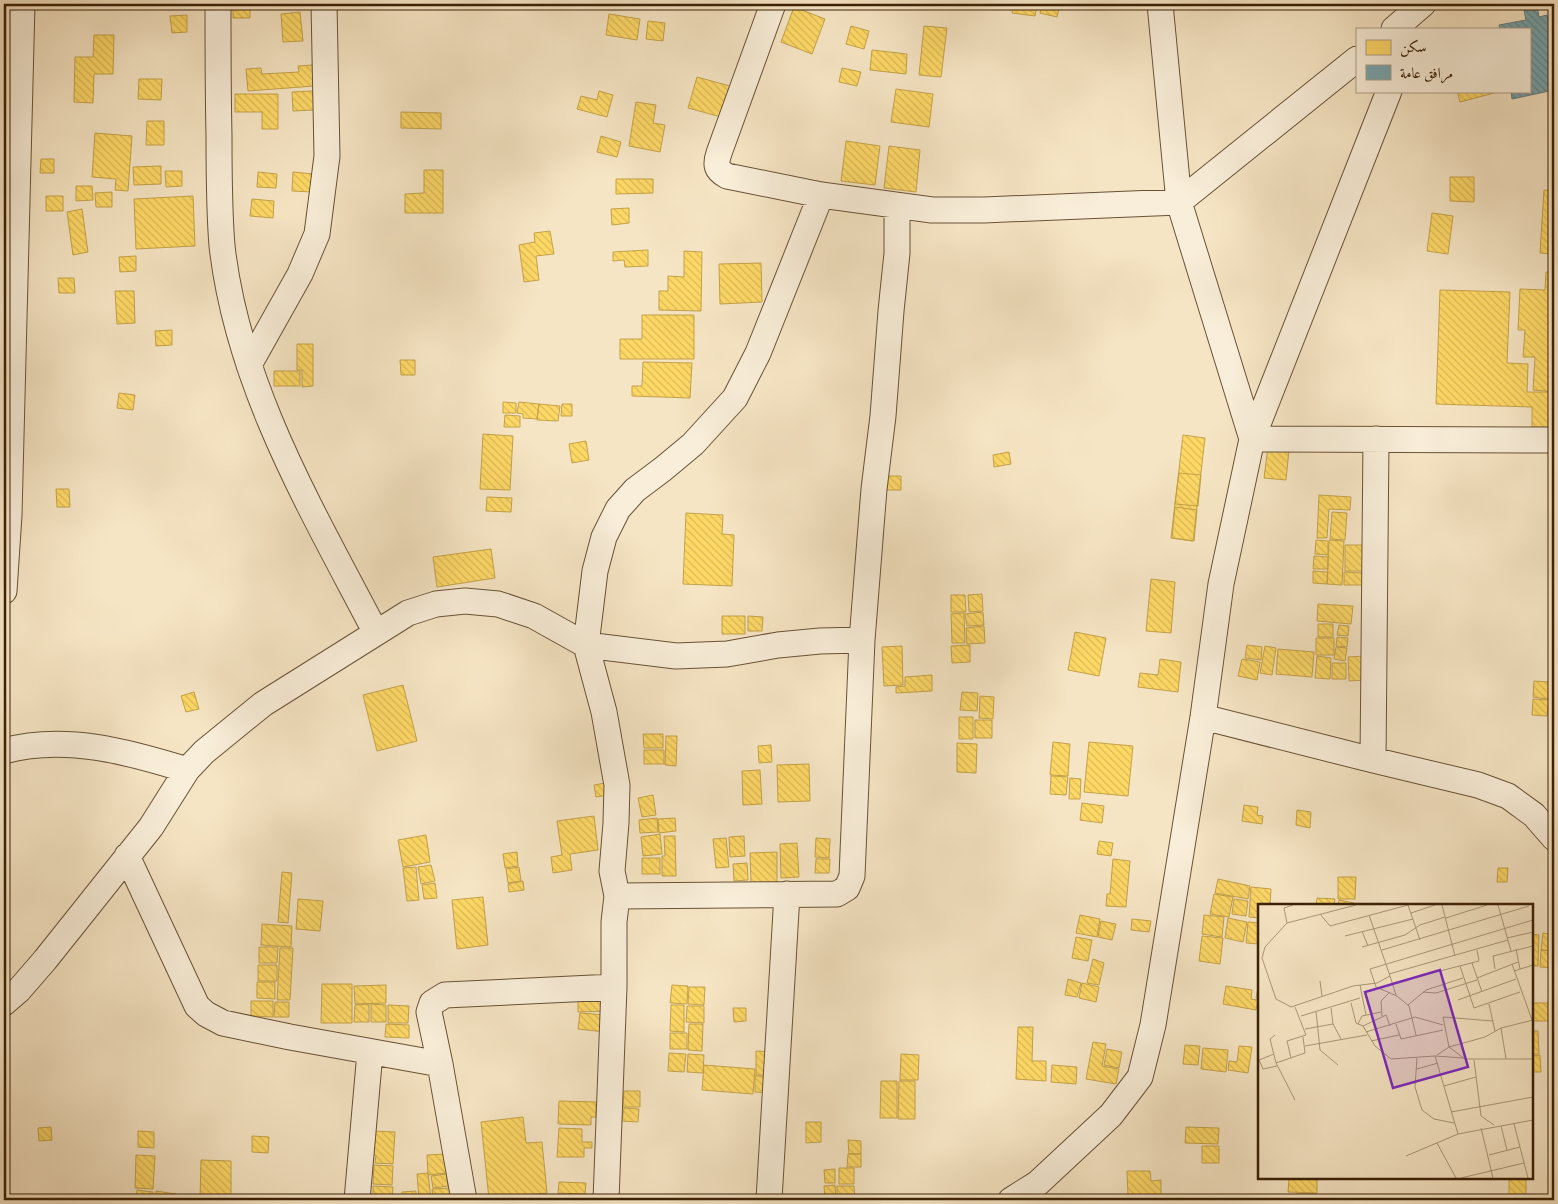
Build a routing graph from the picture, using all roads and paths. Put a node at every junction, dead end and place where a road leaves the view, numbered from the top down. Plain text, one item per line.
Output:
1 (22, 4) edge
2 (218, 4) edge
3 (324, 4) edge
4 (772, 4) edge
5 (1160, 4) edge
6 (1423, 5) edge
7 (1395, 28) edge
8 (1413, 28) edge
9 (1356, 60) edge
10 (1389, 92) edge
11 (820, 195) junction
12 (1179, 202) junction
13 (897, 206) junction
14 (249, 365) junction
15 (1252, 438) junction
16 (1376, 439) junction
17 (1554, 440) edge
18 (4, 591) edge
19 (376, 633) junction
20 (862, 640) junction
21 (586, 645) junction
22 (1203, 717) junction
23 (4, 751) edge
24 (1373, 760) junction
25 (188, 770) junction
26 (1554, 838) edge
27 (127, 856) junction
28 (787, 894) junction
29 (617, 896) junction
30 (614, 986) junction
31 (4, 1003) edge
32 (370, 1052) junction
33 (440, 1064) junction
34 (356, 1200) edge
35 (464, 1200) edge
36 (606, 1200) edge
37 (769, 1200) edge
38 (1011, 1200) edge

1 - 18 street
2 - 14 street
3 - 14 street
4 - 11 street
5 - 12 street
6 - 7 street
6 - 8 street
9 - 12 street
10 - 15 street
11 - 13 street
11 - 21 street
12 - 13 street
12 - 15 street
13 - 20 street
14 - 19 street
15 - 16 street
15 - 22 street
16 - 17 street
16 - 24 street
19 - 21 street
19 - 25 street
20 - 21 street
20 - 28 street
21 - 29 street
22 - 24 street
22 - 38 street
23 - 25 street
24 - 26 street
25 - 27 street
27 - 31 street
27 - 32 street
28 - 29 street
28 - 37 street
29 - 30 street
30 - 33 street
30 - 36 street
32 - 33 street
32 - 34 street
33 - 35 street

